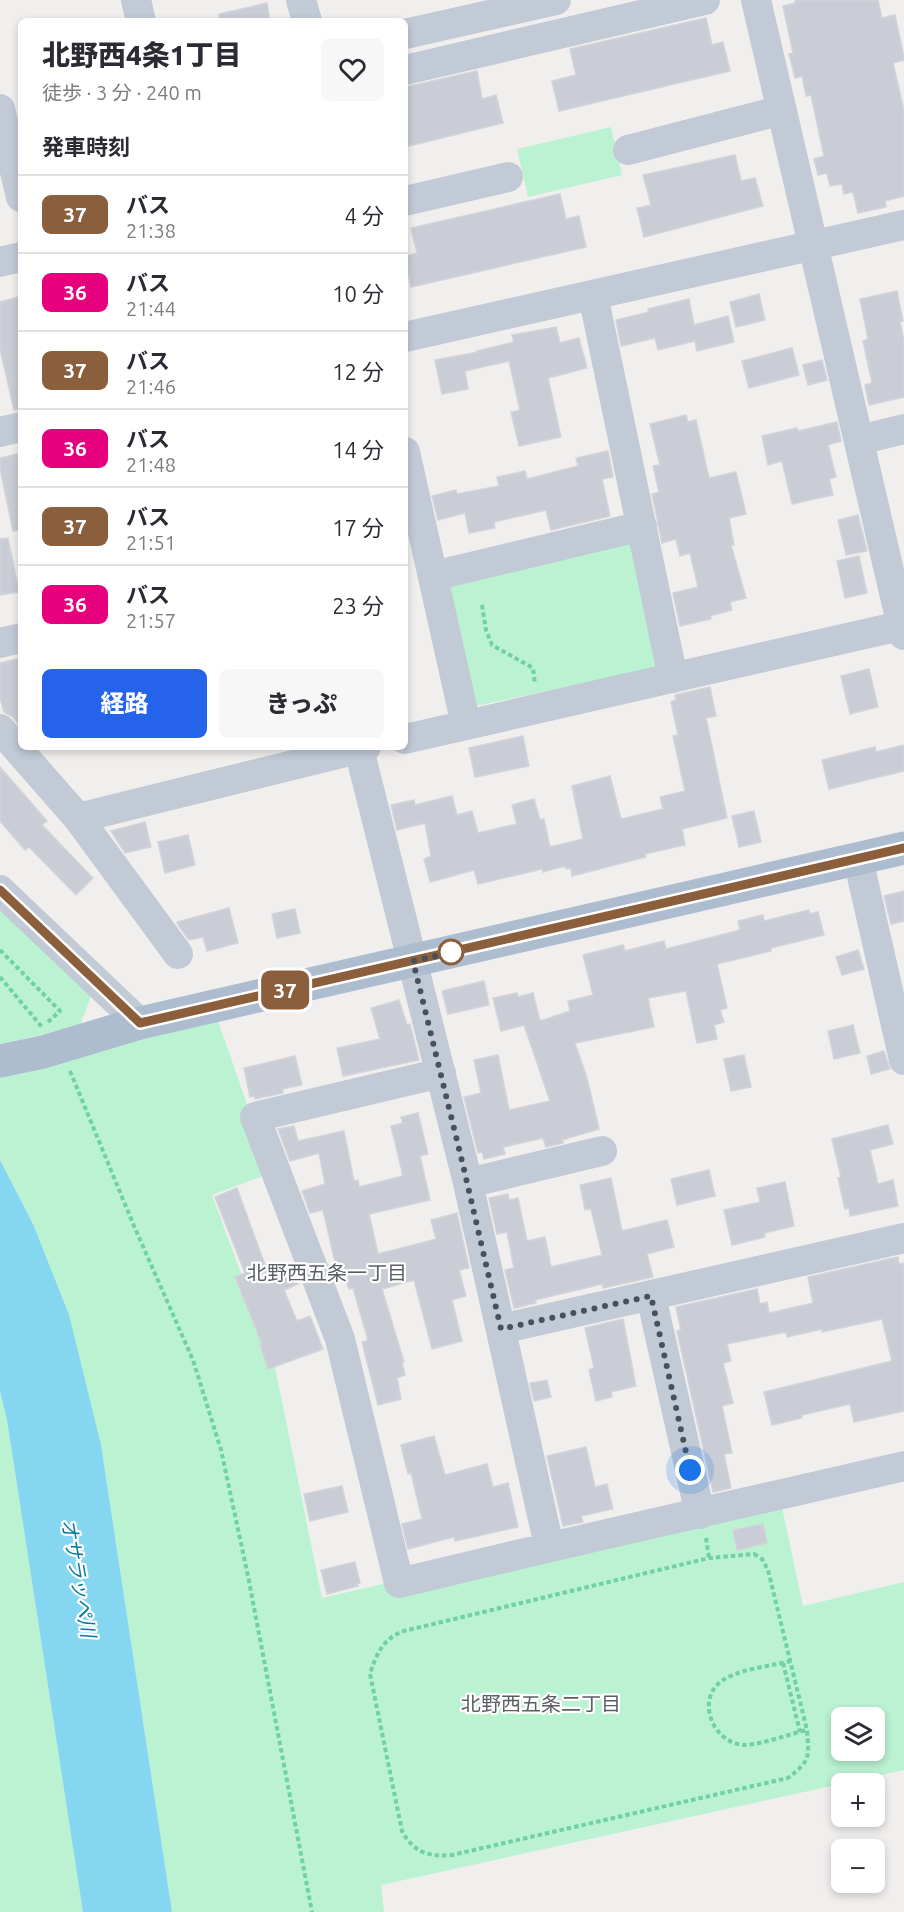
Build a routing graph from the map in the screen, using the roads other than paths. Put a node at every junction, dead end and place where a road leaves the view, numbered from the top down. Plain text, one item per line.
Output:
1 (136, 0) edge
2 (302, 0) edge
3 (555, 0) edge
4 (705, 0) edge
5 (756, 0) edge
6 (140, 18) edge
7 (306, 18) edge
8 (408, 33) edge
9 (408, 69) edge
10 (0, 109) edge
11 (782, 110) junction
12 (628, 150) dead end
13 (508, 177) dead end
14 (18, 184) edge
15 (408, 200) edge
16 (904, 225) edge
17 (814, 245) junction
18 (18, 258) edge
19 (0, 262) edge
20 (593, 295) junction
21 (408, 336) edge
22 (18, 428) edge
23 (904, 429) edge
24 (0, 432) edge
25 (859, 440) junction
26 (408, 480) edge
27 (642, 526) junction
28 (415, 546) edge
29 (433, 576) junction
30 (903, 628) edge
31 (18, 639) edge
32 (0, 643) edge
33 (673, 678) junction
34 (466, 725) junction
35 (0, 729) edge
36 (408, 738) edge
37 (18, 750) edge
38 (18, 750) edge
39 (355, 750) edge
40 (363, 750) edge
41 (78, 818) junction
42 (904, 848) edge
43 (858, 859) junction
44 (0, 890) edge
45 (178, 954) dead end
46 (413, 961) junction
47 (140, 1023) junction
48 (904, 1060) edge
49 (0, 1061) edge
50 (441, 1073) junction
51 (602, 1151) dead end
52 (468, 1183) junction
53 (904, 1238) edge
54 (651, 1296) junction
55 (501, 1329) junction
56 (904, 1466) edge
57 (700, 1514) junction
58 (549, 1546) junction

1 - 6 street
2 - 7 street
3 - 8 street
4 - 9 street
5 - 11 street
10 - 14 street
11 - 12 street
11 - 17 street
13 - 15 street
16 - 17 street
17 - 20 street
17 - 25 street
18 - 19 street
20 - 21 street
20 - 27 street
22 - 24 street
23 - 25 street
25 - 30 street
26 - 28 street
27 - 29 street
27 - 33 street
28 - 29 street
29 - 34 street
30 - 33 street
31 - 32 street
33 - 34 street
34 - 36 street
35 - 37 street
38 - 41 street
39 - 41 street
40 - 46 street
41 - 45 street
42 - 43 main road
43 - 46 main road
43 - 48 street
44 - 47 street
46 - 47 main road
46 - 50 street
47 - 49 main road
50 - 52 street
50 - 58 street
51 - 52 street
52 - 55 street
53 - 54 street
54 - 55 street
54 - 57 street
55 - 58 street
56 - 57 street
57 - 58 street

